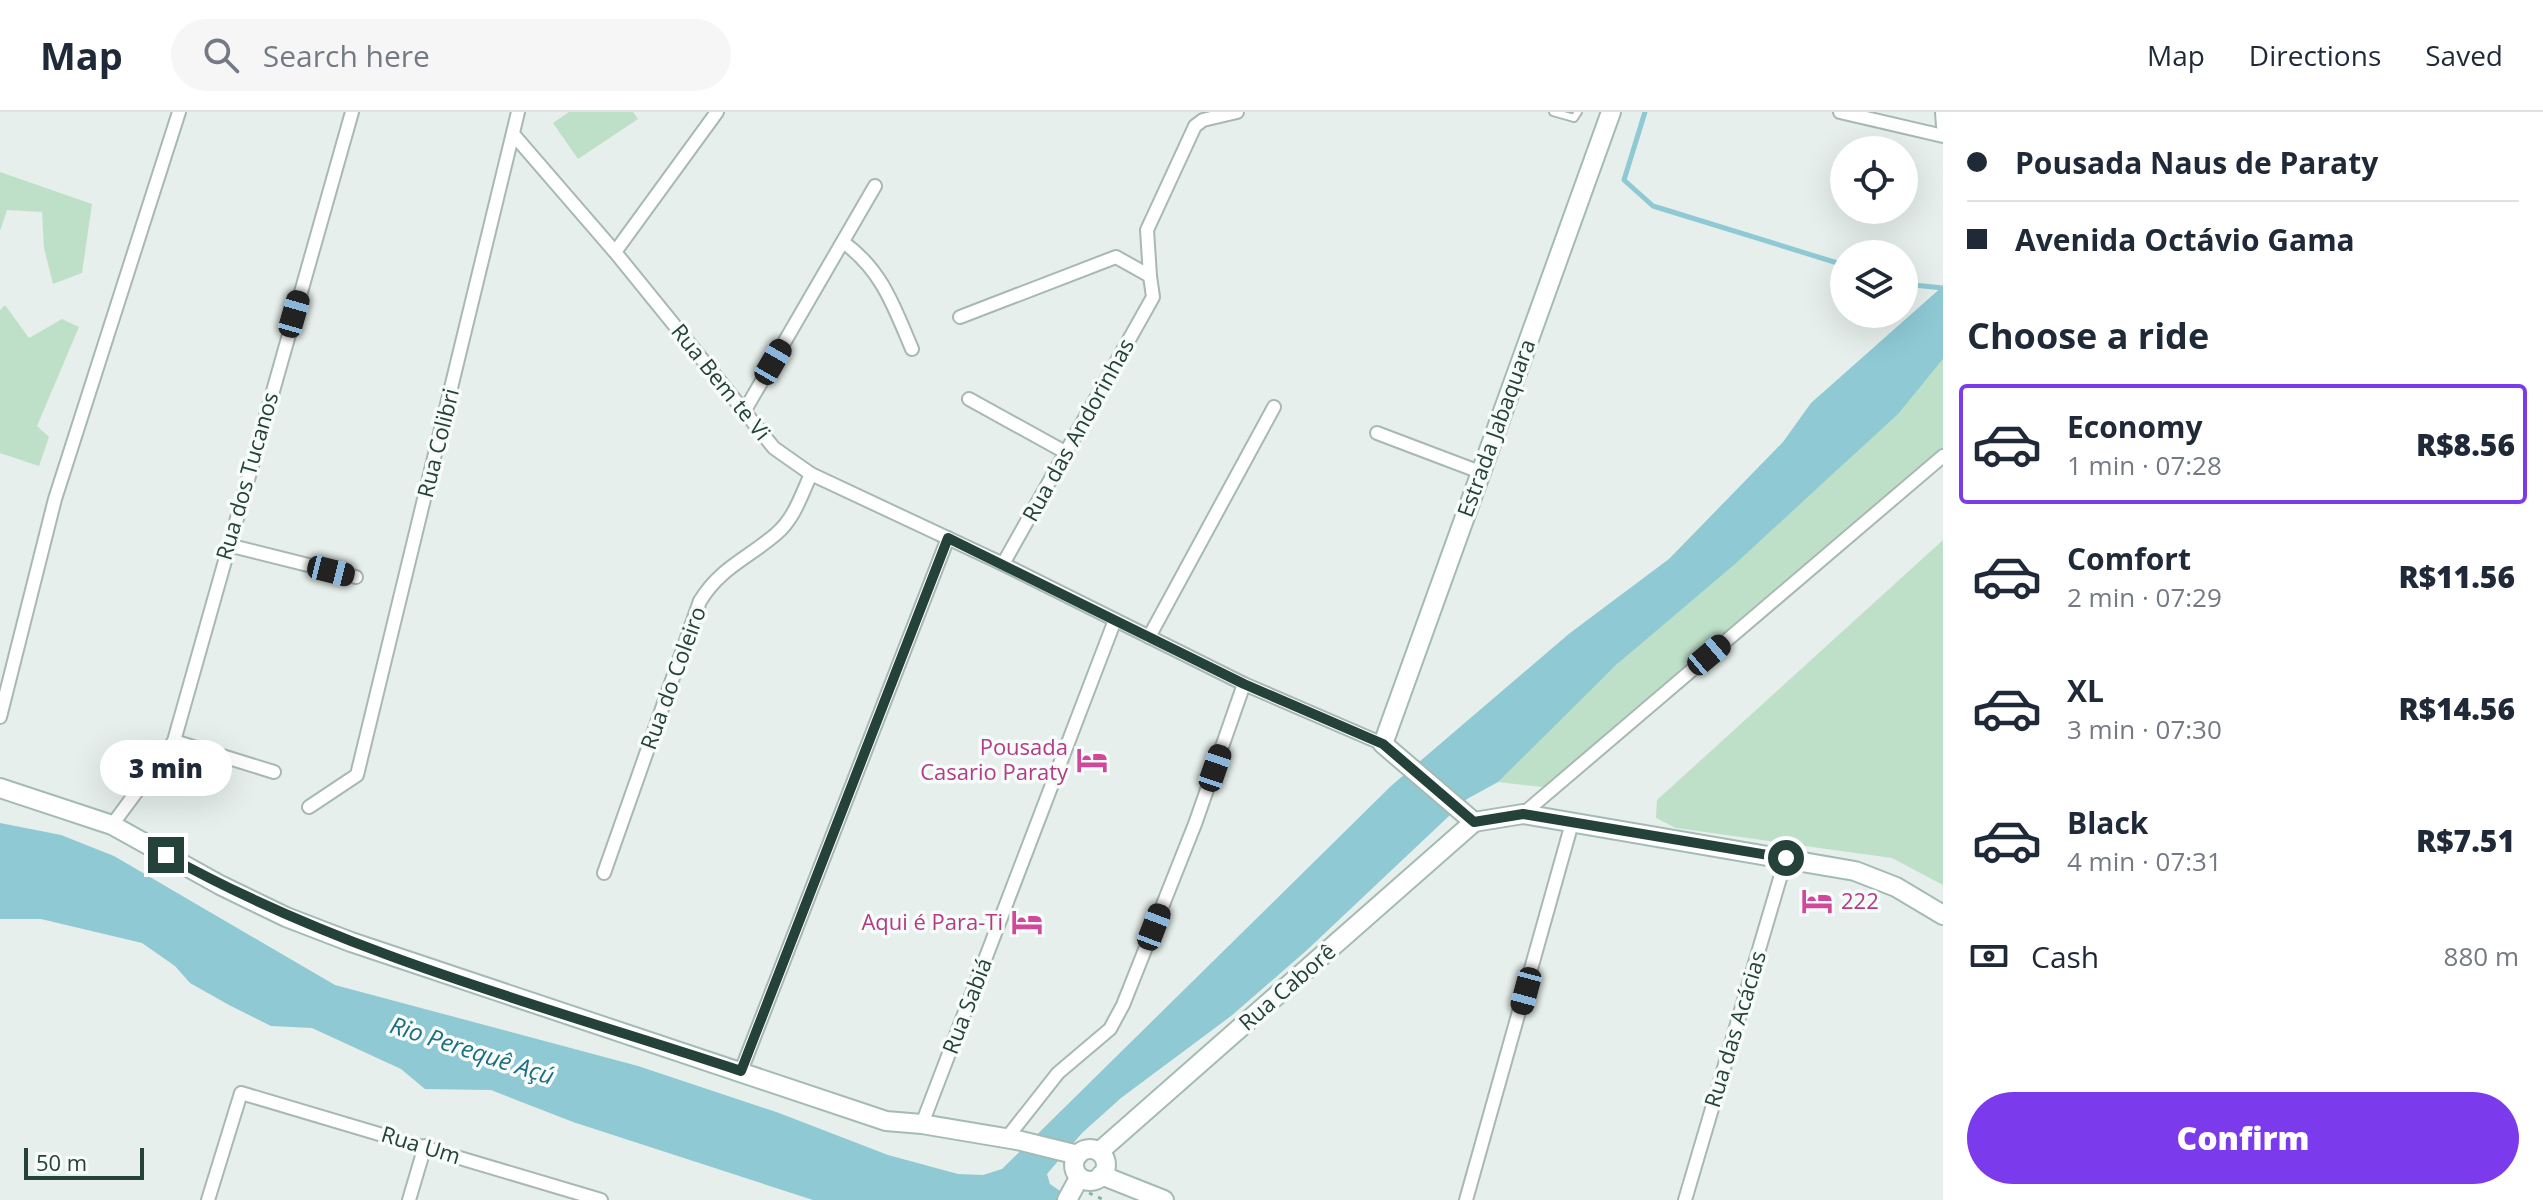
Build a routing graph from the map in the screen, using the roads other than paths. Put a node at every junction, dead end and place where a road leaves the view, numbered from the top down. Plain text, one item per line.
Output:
1 (179, 112) edge
2 (352, 112) edge
3 (518, 112) edge
4 (717, 112) edge
5 (1237, 112) edge
6 (1553, 112) edge
7 (1578, 112) edge
8 (1611, 112) edge
9 (1840, 112) edge
10 (1942, 112) edge
11 (1943, 126) edge
12 (513, 134) junction
13 (1943, 136) edge
14 (875, 186) dead end
15 (843, 242) junction
16 (615, 252) junction
17 (1150, 276) junction
18 (960, 317) dead end
19 (912, 349) dead end
20 (969, 399) dead end
21 (1274, 407) dead end
22 (745, 410) junction
23 (1377, 433) dead end
24 (1065, 452) junction
25 (1943, 456) edge
26 (1480, 472) junction
27 (811, 474) junction
28 (948, 538) junction
29 (228, 545) junction
30 (1003, 564) junction
31 (356, 577) dead end
32 (1115, 620) junction
33 (1149, 637) junction
34 (1244, 684) junction
35 (0, 717) edge
36 (174, 741) junction
37 (1383, 744) junction
38 (274, 772) dead end
39 (0, 788) edge
40 (309, 807) dead end
41 (1523, 814) junction
42 (1474, 822) junction
43 (1572, 823) junction
44 (112, 825) junction
45 (1786, 858) junction
46 (604, 873) dead end
47 (1943, 915) edge
48 (741, 1071) junction
49 (922, 1124) junction
50 (1012, 1140) junction
51 (425, 1146) junction
52 (1100, 1151) junction
53 (1075, 1154) junction
54 (1101, 1175) junction
55 (1074, 1188) edge
56 (208, 1200) edge
57 (409, 1200) edge
58 (601, 1200) edge
59 (1164, 1200) edge
60 (1466, 1200) edge
61 (1685, 1200) edge

1 - 35 street
2 - 29 street, Rua dos Tucanos
3 - 12 street, Rua Colibri
4 - 16 street
5 - 17 street
6 - 7 lane
8 - 26 street, Estrada Jabaquara
9 - 13 street
10 - 11 street
12 - 16 street, Rua Bem te Vi
12 - 40 street, Rua Colibri
14 - 15 street
15 - 19 street
15 - 22 street
16 - 22 street, Rua Bem te Vi
17 - 18 street
17 - 24 street, Rua das Andorinhas
20 - 24 street
21 - 33 street
22 - 27 street, Rua Bem te Vi
23 - 26 street
24 - 30 street, Rua das Andorinhas
25 - 41 street
26 - 37 street, Estrada Jabaquara
27 - 28 street, Rua Bem te Vi
27 - 46 street, Rua do Coleiro
28 - 30 street, Rua Bem te Vi
28 - 48 street
29 - 31 street
29 - 36 street, Rua dos Tucanos
30 - 32 street, Rua Bem te Vi
32 - 33 street, Rua Bem te Vi
32 - 49 street, Rua Sabiá
33 - 34 street, Rua Bem te Vi
34 - 37 street, Rua Bem te Vi
34 - 50 street
36 - 38 street
36 - 44 street, Rua dos Tucanos
37 - 42 street
39 - 44 street
41 - 42 street
41 - 43 street
42 - 52 street, Rua Caborê
43 - 45 street
43 - 60 street
44 - 48 street
45 - 47 street
45 - 61 street, Rua das Acácias
48 - 49 street
49 - 50 street
50 - 53 street
51 - 56 street, Rua Um
51 - 57 street
51 - 58 street, Rua Um
52 - 53 street
52 - 54 street
53 - 55 street
54 - 55 street
54 - 59 street

